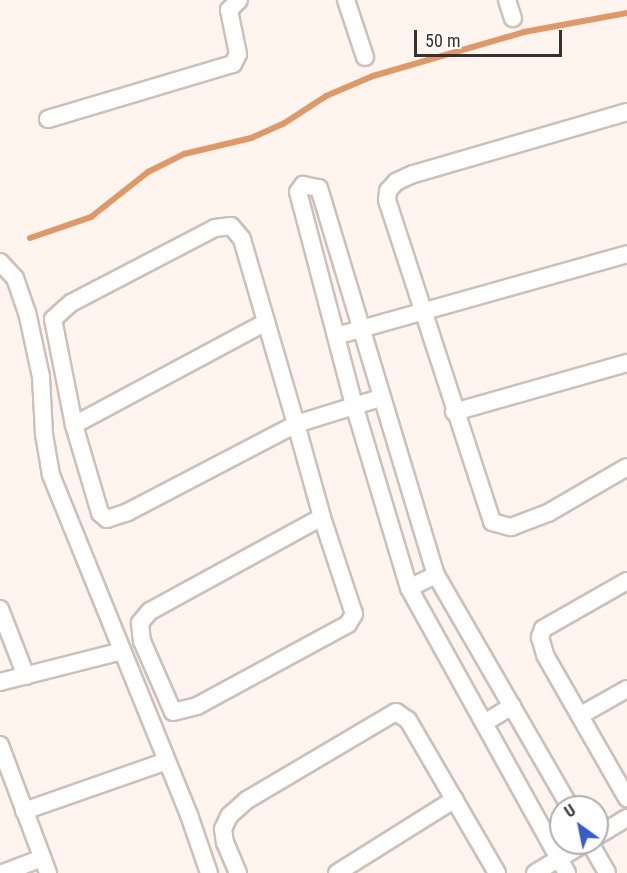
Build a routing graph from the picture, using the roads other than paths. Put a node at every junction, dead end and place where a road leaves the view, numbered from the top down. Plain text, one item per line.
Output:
1 (239, 0) edge
2 (346, 0) edge
3 (507, 0) edge
4 (513, 18) dead end
5 (365, 57) dead end
6 (627, 112) edge
7 (48, 119) dead end
8 (627, 254) edge
9 (2, 263) edge
10 (422, 312) junction
11 (266, 322) junction
12 (360, 329) junction
13 (336, 336) junction
14 (627, 363) edge
15 (380, 398) junction
16 (354, 405) junction
17 (454, 412) junction
18 (296, 424) junction
19 (74, 425) junction
20 (627, 467) edge
21 (322, 517) junction
22 (436, 575) junction
23 (627, 580) edge
24 (410, 588) junction
25 (0, 609) edge
26 (122, 651) junction
27 (26, 676) junction
28 (0, 682) edge
29 (627, 689) edge
30 (512, 706) junction
31 (581, 715) junction
32 (484, 723) junction
33 (0, 746) edge
34 (167, 761) junction
35 (563, 795) edge
36 (627, 798) edge
37 (455, 799) junction
38 (24, 811) junction
39 (627, 818) edge
40 (609, 829) edge
41 (574, 855) edge
42 (597, 855) edge
43 (45, 865) edge
44 (563, 866) edge
45 (3, 873) edge
46 (209, 873) edge
47 (238, 873) edge
48 (337, 873) edge
49 (497, 873) edge
50 (535, 873) edge
51 (607, 873) edge

1 - 7 street
2 - 5 street
3 - 4 street
6 - 10 street
8 - 10 street
9 - 26 street
10 - 12 street
10 - 17 street
11 - 18 street
11 - 19 street
11 - 19 street
12 - 13 street
12 - 13 street
12 - 15 street
13 - 16 street
14 - 17 street
15 - 16 street
15 - 22 street
16 - 18 street
16 - 24 street
17 - 20 street
18 - 19 street
18 - 21 street
21 - 21 street
22 - 24 street
22 - 30 street
23 - 31 street
24 - 32 street
25 - 27 street
26 - 27 street
26 - 34 street
27 - 28 street
29 - 31 street
30 - 32 street
30 - 35 street
31 - 36 street
32 - 44 street
33 - 38 street
34 - 38 street
34 - 46 street
37 - 47 street
37 - 48 street
37 - 49 street
38 - 43 street
39 - 40 street
41 - 44 street
42 - 51 street
43 - 45 street
44 - 50 street

